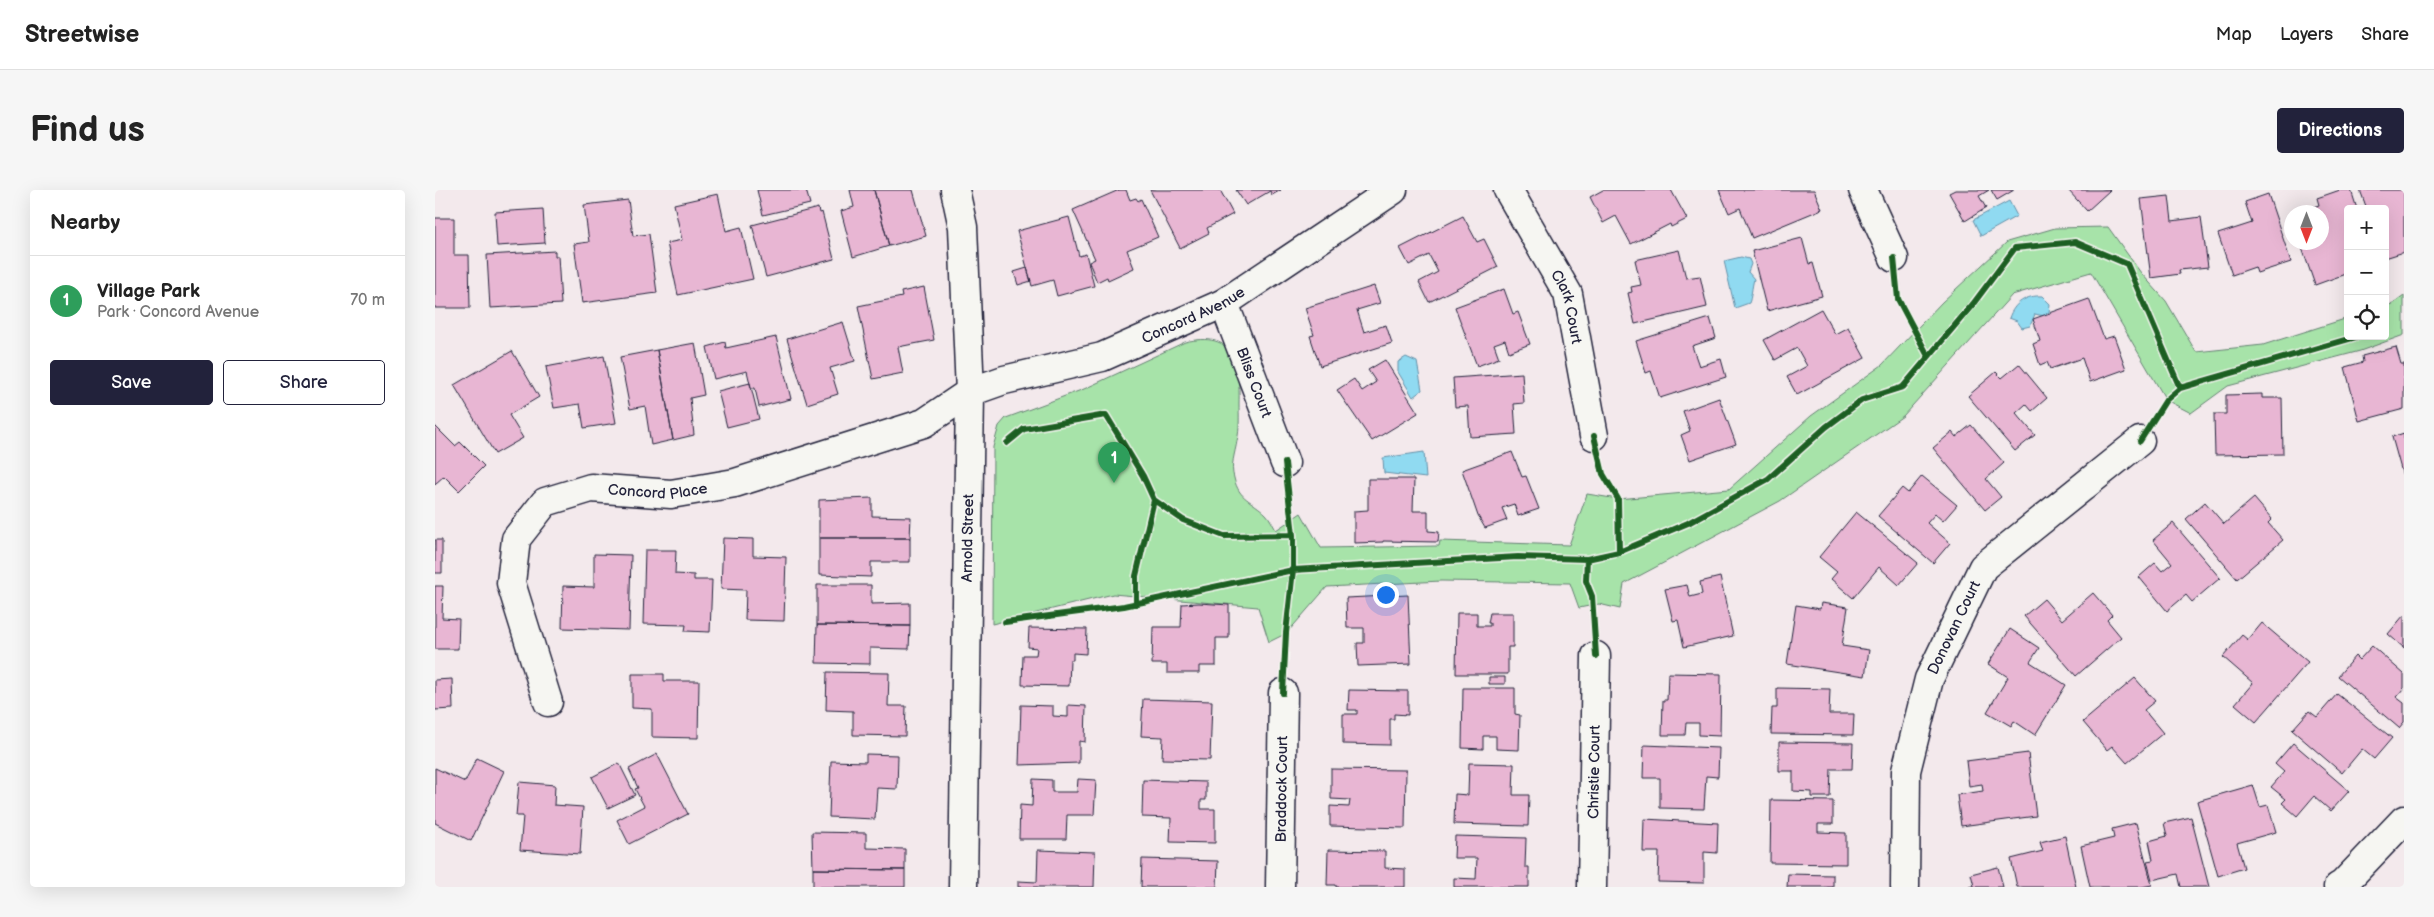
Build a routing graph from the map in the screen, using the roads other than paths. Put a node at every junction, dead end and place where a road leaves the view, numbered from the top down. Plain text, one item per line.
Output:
1 (955, 190) edge
2 (1393, 190) edge
3 (1508, 190) edge
4 (1863, 190) edge
5 (1894, 258) dead end
6 (1224, 303) junction
7 (970, 392) junction
8 (1594, 436) dead end
9 (2140, 441) dead end
10 (1285, 463) dead end
11 (1596, 656) dead end
12 (1283, 693) dead end
13 (548, 702) dead end
14 (2404, 820) edge
15 (963, 887) edge
16 (1280, 887) edge
17 (1592, 887) edge
18 (1905, 887) edge
19 (2338, 887) edge

1 - 7 street, Arnold Street
2 - 6 street, Concord Avenue
3 - 8 street, Clark Court
4 - 5 street
6 - 7 street, Concord Avenue
6 - 10 street, Bliss Court
7 - 13 street, Concord Place
7 - 15 street, Arnold Street
9 - 18 street, Donovan Court
11 - 17 street, Christie Court
12 - 16 street, Braddock Court
14 - 19 street

